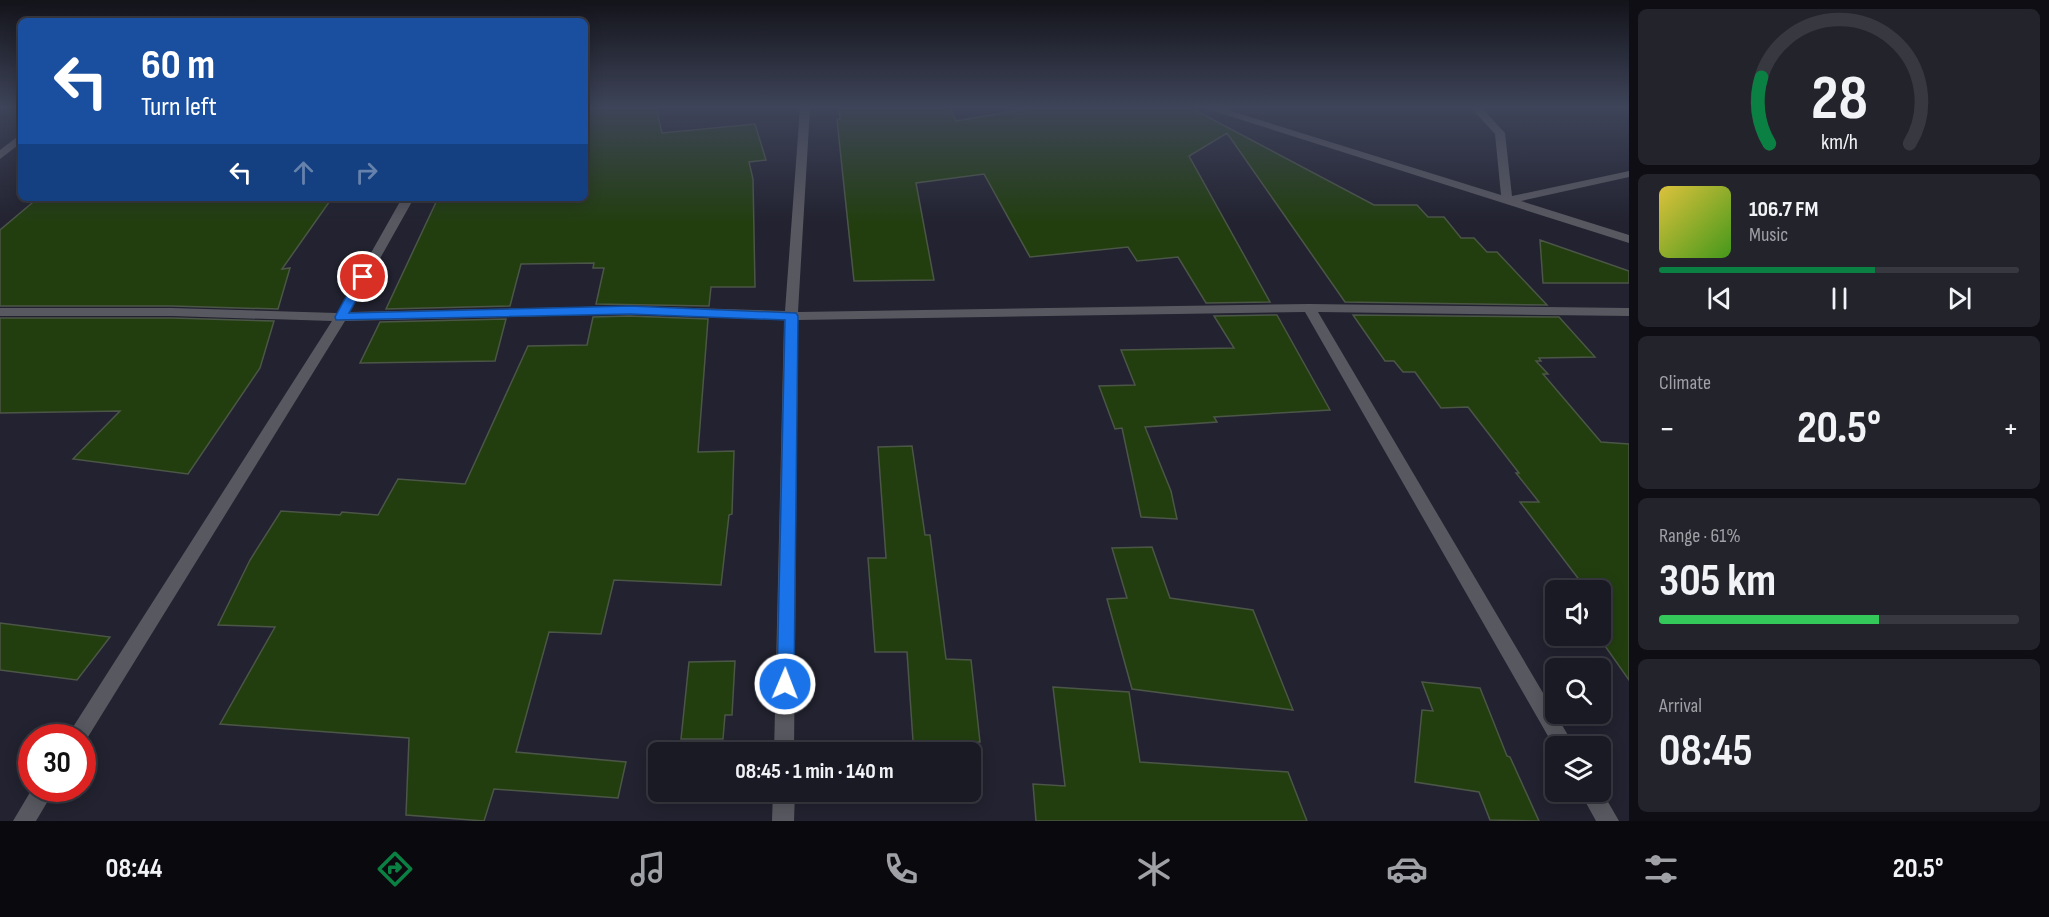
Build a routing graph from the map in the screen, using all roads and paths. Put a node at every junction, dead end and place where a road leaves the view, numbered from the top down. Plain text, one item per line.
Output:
1 (803, 146) edge
2 (1332, 146) edge
3 (1501, 146) edge
4 (1629, 174) edge
5 (406, 201) edge
6 (1507, 201) junction
7 (1629, 239) edge
8 (1309, 308) junction
9 (0, 312) edge
10 (1629, 312) edge
11 (791, 316) junction
12 (341, 317) junction
13 (85, 724) edge
14 (1559, 736) edge
15 (784, 742) edge
16 (36, 802) edge
17 (784, 802) edge
18 (1597, 802) edge
19 (24, 821) edge
20 (783, 821) edge
21 (1608, 821) edge

1 - 11 street
2 - 6 street
3 - 6 street
4 - 6 street
5 - 12 street
6 - 7 street
8 - 10 street
8 - 11 street
8 - 14 street
9 - 12 street
11 - 12 street
11 - 15 street
12 - 13 street
16 - 19 street
17 - 20 street
18 - 21 street

